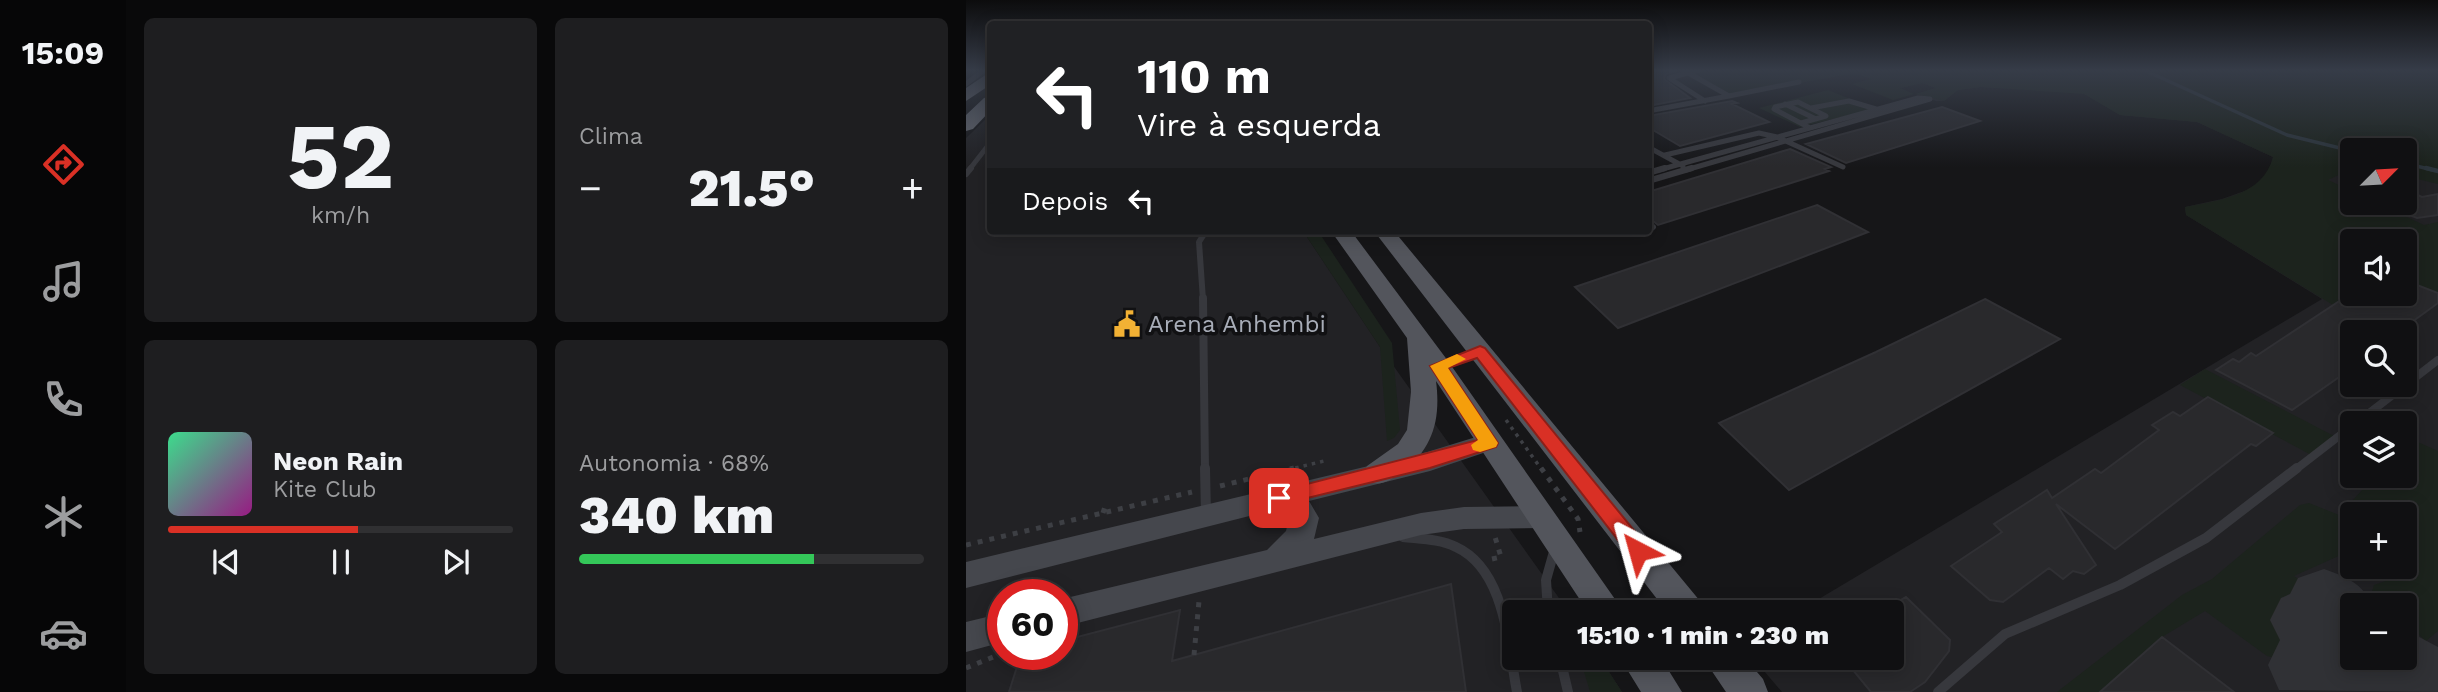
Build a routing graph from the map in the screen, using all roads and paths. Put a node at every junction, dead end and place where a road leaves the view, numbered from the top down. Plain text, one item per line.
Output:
1 (1698, 102) edge
2 (1796, 102) edge
3 (1799, 102) edge
4 (1842, 102) edge
5 (1854, 102) edge
6 (1902, 102) edge
7 (1920, 102) edge
8 (1785, 104) junction
9 (987, 105) edge
10 (1811, 108) junction
11 (1878, 109) junction
12 (1652, 110) edge
13 (1886, 113) junction
14 (1816, 119) junction
15 (1801, 123) junction
16 (966, 125) edge
17 (1811, 128) junction
18 (1777, 137) junction
19 (1787, 142) junction
20 (987, 146) edge
21 (1652, 149) edge
22 (1665, 155) junction
23 (1681, 164) junction
24 (969, 167) edge
25 (1843, 167) dead end
26 (1689, 170) junction
27 (1652, 172) edge
28 (966, 174) edge
29 (1652, 180) edge
30 (1203, 235) edge
31 (1344, 235) edge
32 (1393, 235) edge
33 (1416, 334) junction
34 (1480, 351) junction
35 (2438, 360) edge
36 (1439, 366) junction
37 (2372, 411) edge
38 (2340, 436) edge
39 (1489, 443) junction
40 (1324, 461) dead end
41 (1378, 474) junction
42 (1279, 498) junction
43 (1205, 502) junction
44 (1106, 503) dead end
45 (1103, 513) junction
46 (1549, 530) junction
47 (1376, 534) junction
48 (966, 545) edge
49 (1279, 558) junction
50 (966, 575) edge
51 (1546, 600) edge
52 (1599, 600) edge
53 (1677, 600) edge
54 (1189, 604) dead end
55 (1078, 608) edge
56 (987, 635) edge
57 (967, 644) edge
58 (987, 649) edge
59 (1194, 655) dead end
60 (1563, 670) edge
61 (1647, 670) edge
62 (1732, 670) edge
63 (1517, 692) edge
64 (1568, 692) edge
65 (1663, 692) edge
66 (1749, 692) edge
67 (1938, 692) edge

1 - 12 lane
2 - 8 lane
3 - 10 lane
4 - 10 lane
5 - 11 lane
6 - 11 lane
7 - 13 lane
8 - 14 lane
8 - 15 lane
9 - 16 highway
10 - 14 lane
11 - 13 lane
11 - 17 lane
13 - 19 lane
14 - 15 lane
15 - 17 lane
17 - 18 lane
18 - 19 lane
18 - 22 lane
18 - 23 lane
19 - 25 lane
19 - 26 lane
20 - 24 lane
21 - 22 lane
22 - 23 lane
23 - 26 lane
23 - 27 lane
24 - 28 lane
26 - 29 lane
30 - 43 lane
31 - 33 main road
32 - 34 main road
33 - 36 main road
33 - 41 main road
34 - 36 main road
34 - 53 main road
35 - 37 lane
36 - 39 main road
38 - 67 lane
39 - 41 street
39 - 46 main road
40 - 43 path
41 - 42 street
42 - 43 street
42 - 49 street
43 - 45 path
43 - 50 street
44 - 45 path
45 - 48 path
46 - 47 street
46 - 51 lane
46 - 52 main road
47 - 49 street
47 - 63 lane
49 - 55 street
54 - 59 path
56 - 57 street
57 - 58 path
60 - 64 lane
61 - 65 main road
62 - 66 main road

